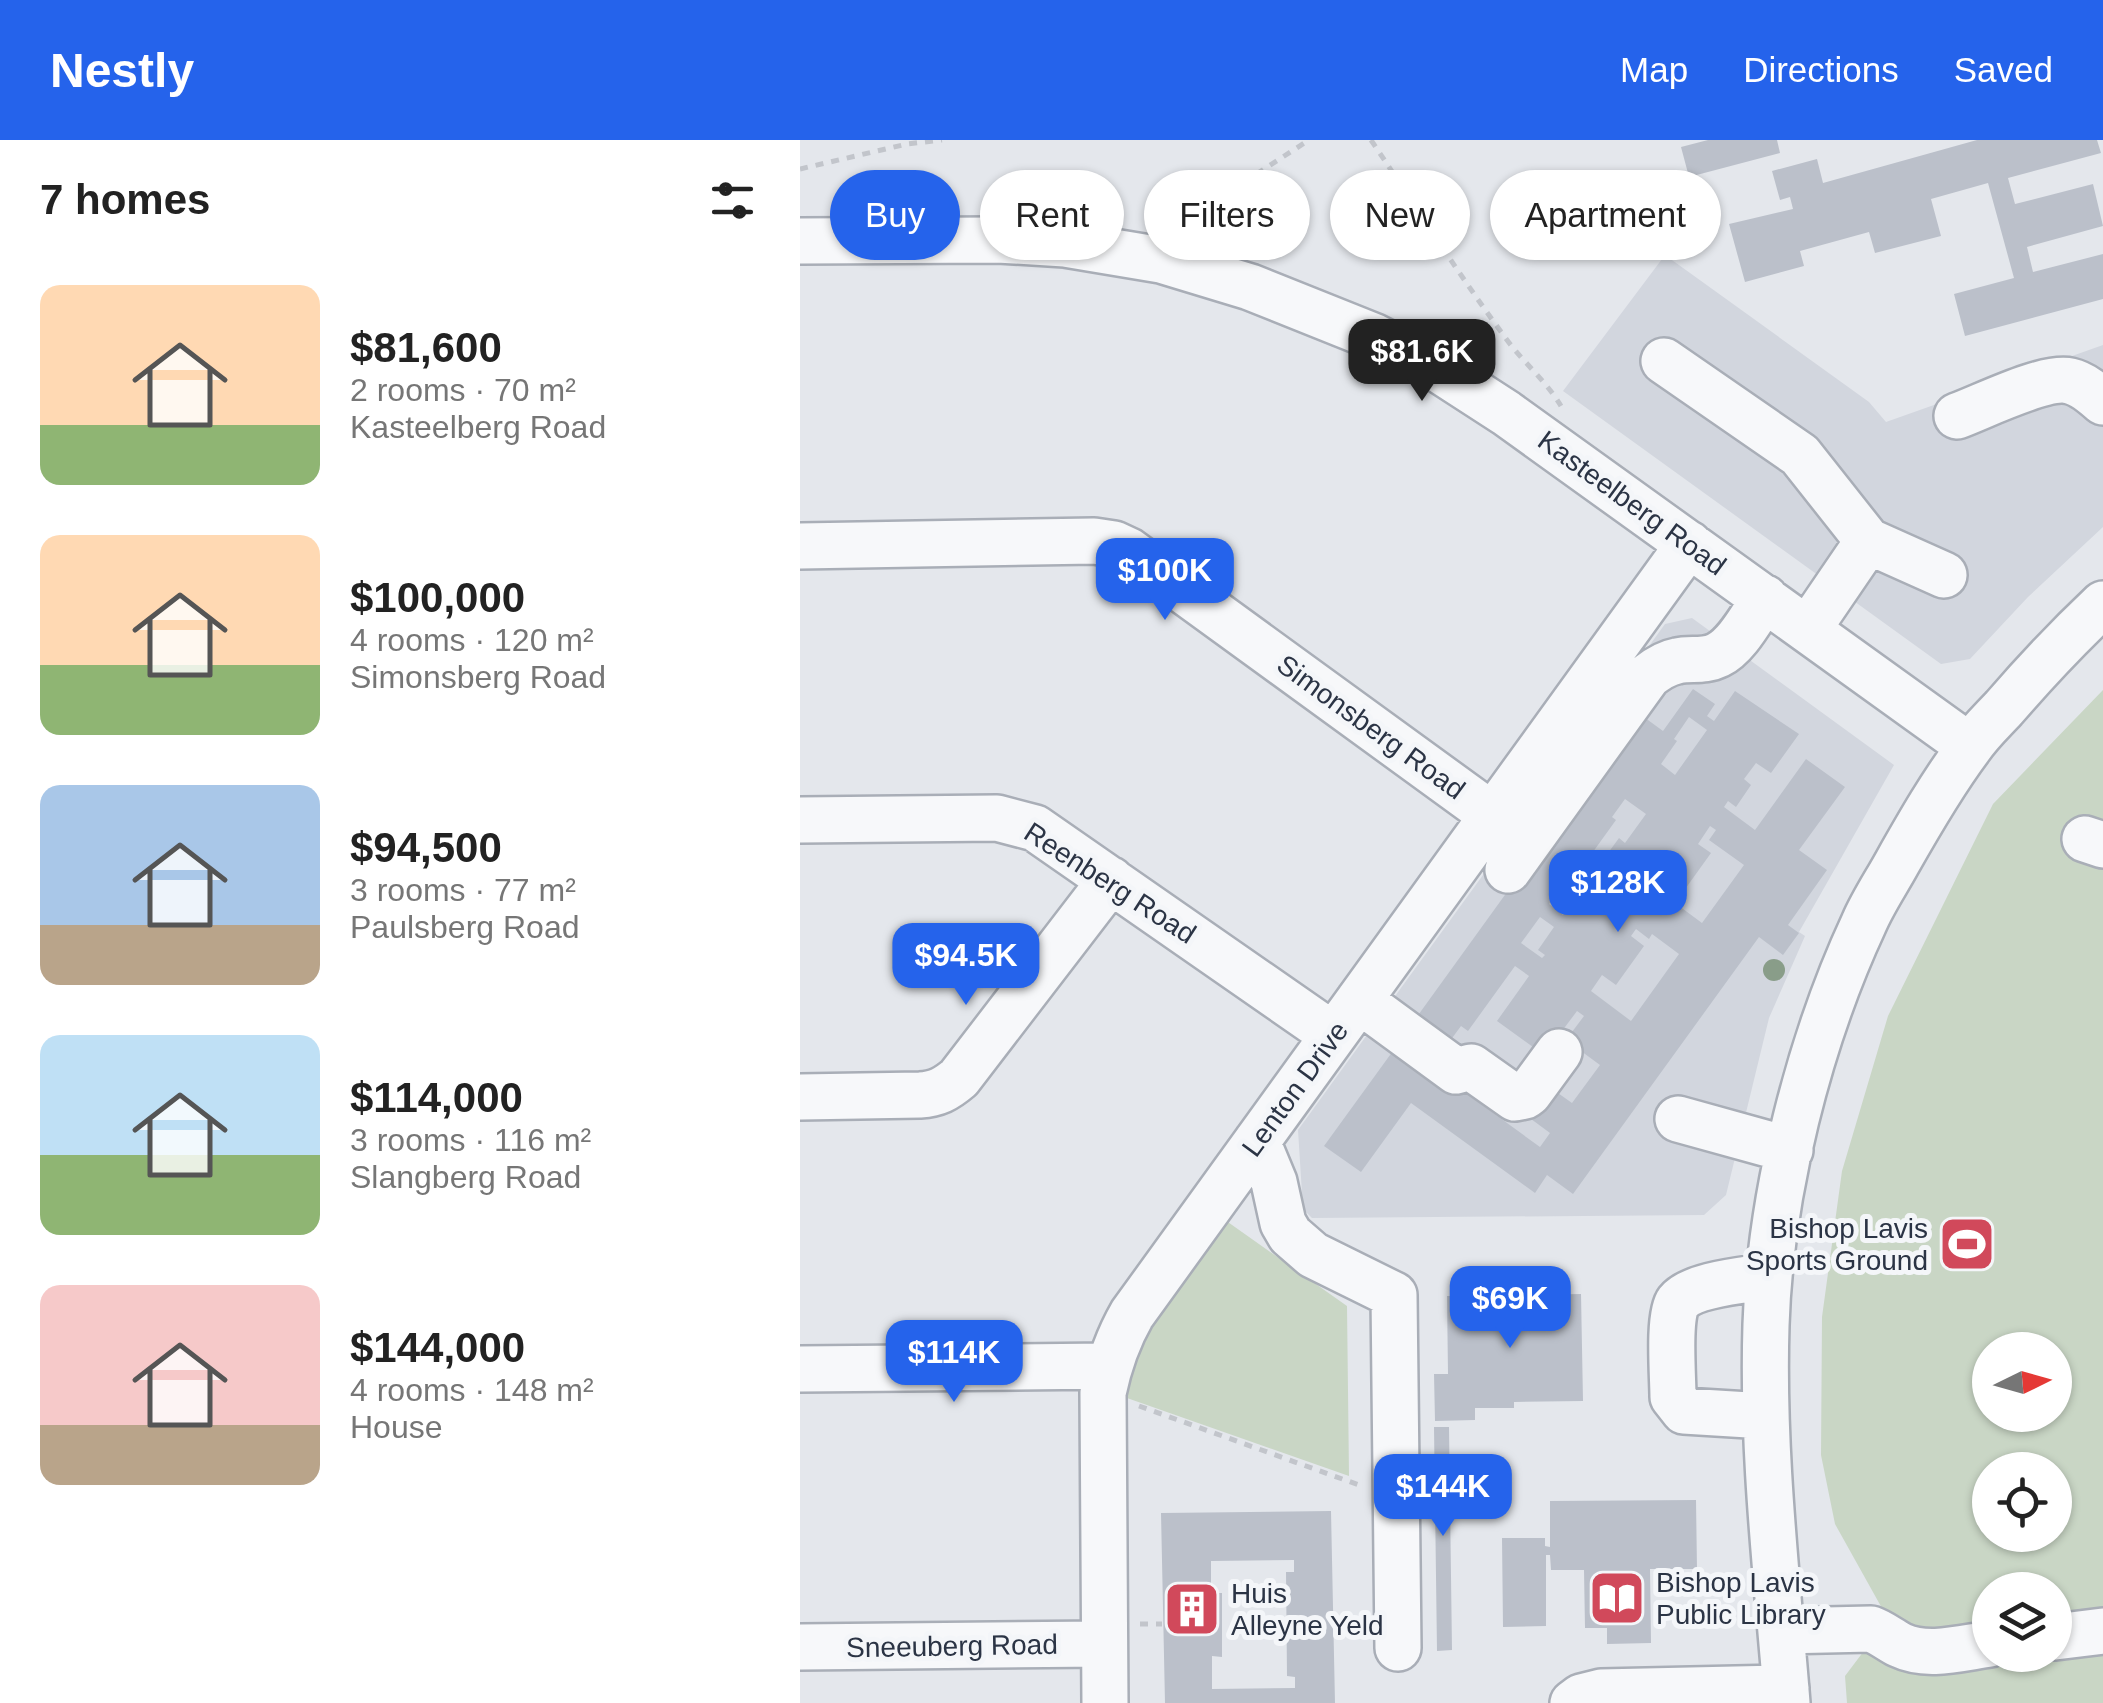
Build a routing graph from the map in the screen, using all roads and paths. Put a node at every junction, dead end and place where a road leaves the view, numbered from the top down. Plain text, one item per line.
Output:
1 (942, 140) edge
2 (1309, 140) edge
3 (1371, 140) edge
4 (800, 169) edge
5 (1262, 170) edge
6 (800, 241) edge
7 (1664, 361) dead end
8 (2103, 402) edge
9 (1562, 408) dead end
10 (1957, 416) dead end
11 (1868, 541) junction
12 (1689, 544) junction
13 (800, 546) edge
14 (1944, 575) dead end
15 (1765, 598) junction
16 (2103, 604) edge
17 (1808, 630) junction
18 (1970, 746) junction
19 (1492, 815) junction
20 (800, 820) edge
21 (1508, 870) dead end
22 (1111, 880) junction
23 (1346, 1018) junction
24 (1559, 1052) dead end
25 (800, 1096) edge
26 (1678, 1119) dead end
27 (1257, 1142) junction
28 (1790, 1150) junction
29 (1770, 1276) junction
30 (800, 1368) edge
31 (1106, 1380) junction
32 (1765, 1416) junction
33 (1396, 1498) junction
34 (1781, 1631) junction
35 (2103, 1631) edge
36 (2072, 1635) edge
37 (1104, 1644) junction
38 (1972, 1646) edge
39 (800, 1647) edge
40 (1398, 1648) dead end
41 (1787, 1696) edge
42 (1104, 1703) edge
43 (1573, 1703) edge

1 - 4 path
2 - 5 path
3 - 9 path
6 - 12 street, Kasteelberg Road
7 - 11 street
8 - 10 street
11 - 14 street
11 - 17 street
12 - 15 street, Kasteelberg Road
12 - 19 street, Lenton Drive
13 - 19 street, Simonsberg Road
15 - 17 street, Kasteelberg Road
15 - 21 street
16 - 18 street
17 - 18 street, Kasteelberg Road
18 - 28 street
19 - 23 street, Lenton Drive
20 - 22 street, Reenberg Road
22 - 23 street, Reenberg Road
22 - 25 street
23 - 24 street, Reenberg Road
23 - 27 street, Lenton Drive
26 - 28 street
27 - 31 street, Lenton Drive
27 - 33 street
28 - 29 street
29 - 32 street
29 - 32 street
30 - 31 street
31 - 33 path
31 - 37 street, Lenton Drive
32 - 34 street
33 - 40 street
34 - 38 street
34 - 41 street
35 - 36 street
37 - 39 street, Sneeuberg Road
37 - 42 street, Lenton Drive
41 - 43 street

